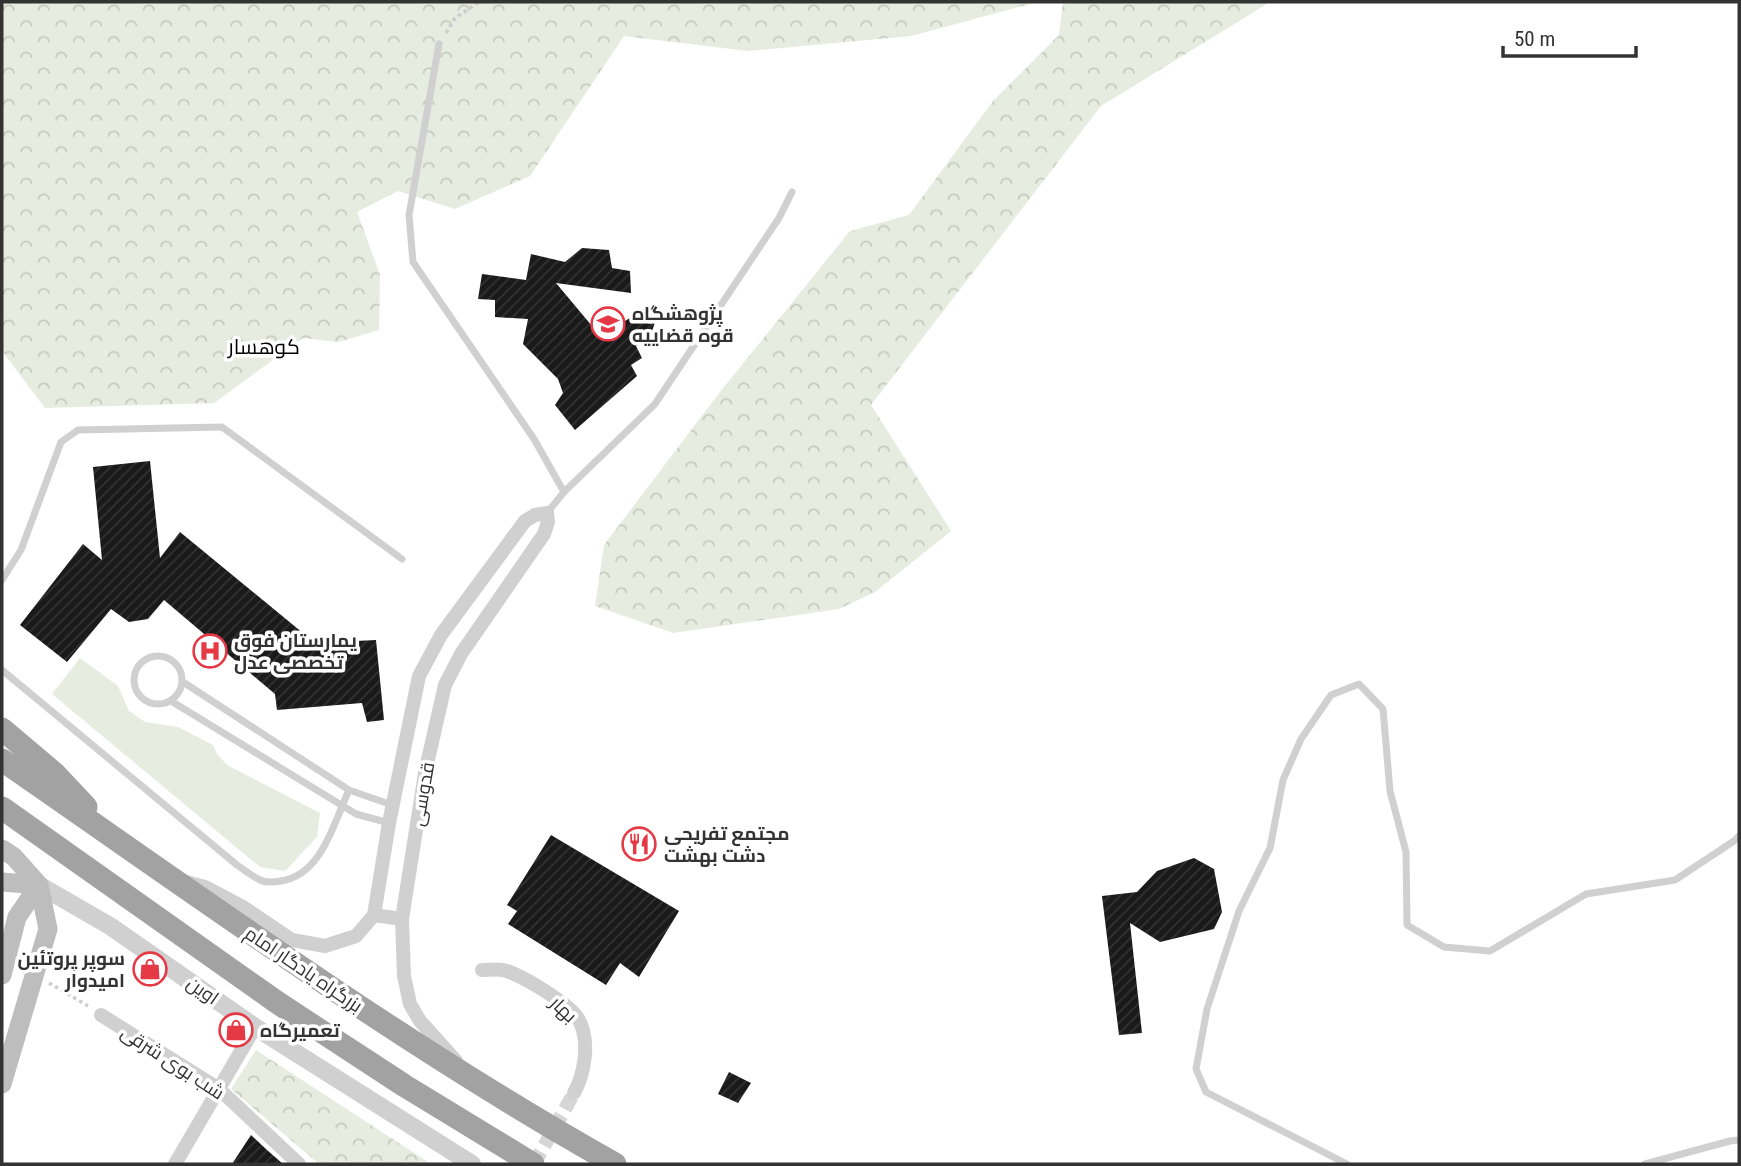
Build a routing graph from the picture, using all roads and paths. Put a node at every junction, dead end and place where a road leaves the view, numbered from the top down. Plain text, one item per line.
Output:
1 (479, 2) edge
2 (439, 44) joint
3 (792, 192) dead end
4 (564, 492) junction
5 (547, 513) junction
6 (402, 559) dead end
7 (2, 580) edge
8 (2, 670) edge
9 (183, 682) junction
10 (171, 701) junction
11 (2, 729) edge
12 (2, 760) edge
13 (349, 790) junction
14 (342, 805) junction
15 (392, 805) junction
16 (2, 808) edge
17 (388, 823) junction
18 (1739, 835) edge
19 (117, 840) junction
20 (2, 849) edge
21 (169, 877) junction
22 (2, 882) edge
23 (39, 885) junction
24 (374, 915) junction
25 (402, 919) junction
26 (482, 970) dead end
27 (2, 975) edge
28 (36, 975) junction
29 (101, 1015) joint
30 (255, 1027) junction
31 (475, 1082) junction
32 (2, 1084) edge
33 (219, 1089) junction
34 (574, 1093) tunnel mouth
35 (1739, 1140) edge
36 (175, 1164) edge
37 (299, 1164) edge
38 (472, 1164) edge
39 (533, 1164) edge
40 (615, 1164) edge
41 (1347, 1164) edge
42 (1645, 1164) edge

1 - 2 path
2 - 4 lane
3 - 4 lane
4 - 5 lane
5 - 15 street
5 - 25 street, قدوسی
6 - 7 lane
8 - 14 lane
9 - 10 lane
9 - 10 lane
9 - 13 lane
10 - 14 lane
11 - 19 highway
12 - 19 highway, بزرگراه یادگار امام
13 - 14 lane
13 - 15 lane
14 - 17 lane
15 - 17 street
16 - 39 highway
17 - 24 street
18 - 41 lane
19 - 21 highway, بزرگراه یادگار امام
20 - 23 main road, اوین
21 - 24 street
21 - 31 highway, بزرگراه یادگار امام
22 - 23 main road, اوین
23 - 27 main road
23 - 28 main road
23 - 30 street, اوین
24 - 25 street
25 - 31 street, قدوسی
26 - 34 street, بهار
28 - 29 path, شب بوی شرقی
28 - 32 main road
29 - 33 street, شب بوی شرقی
30 - 33 street
30 - 38 street, اوین
31 - 40 highway, بزرگراه یادگار امام
33 - 36 street
33 - 37 street, شب بوی شرقی
35 - 42 lane

